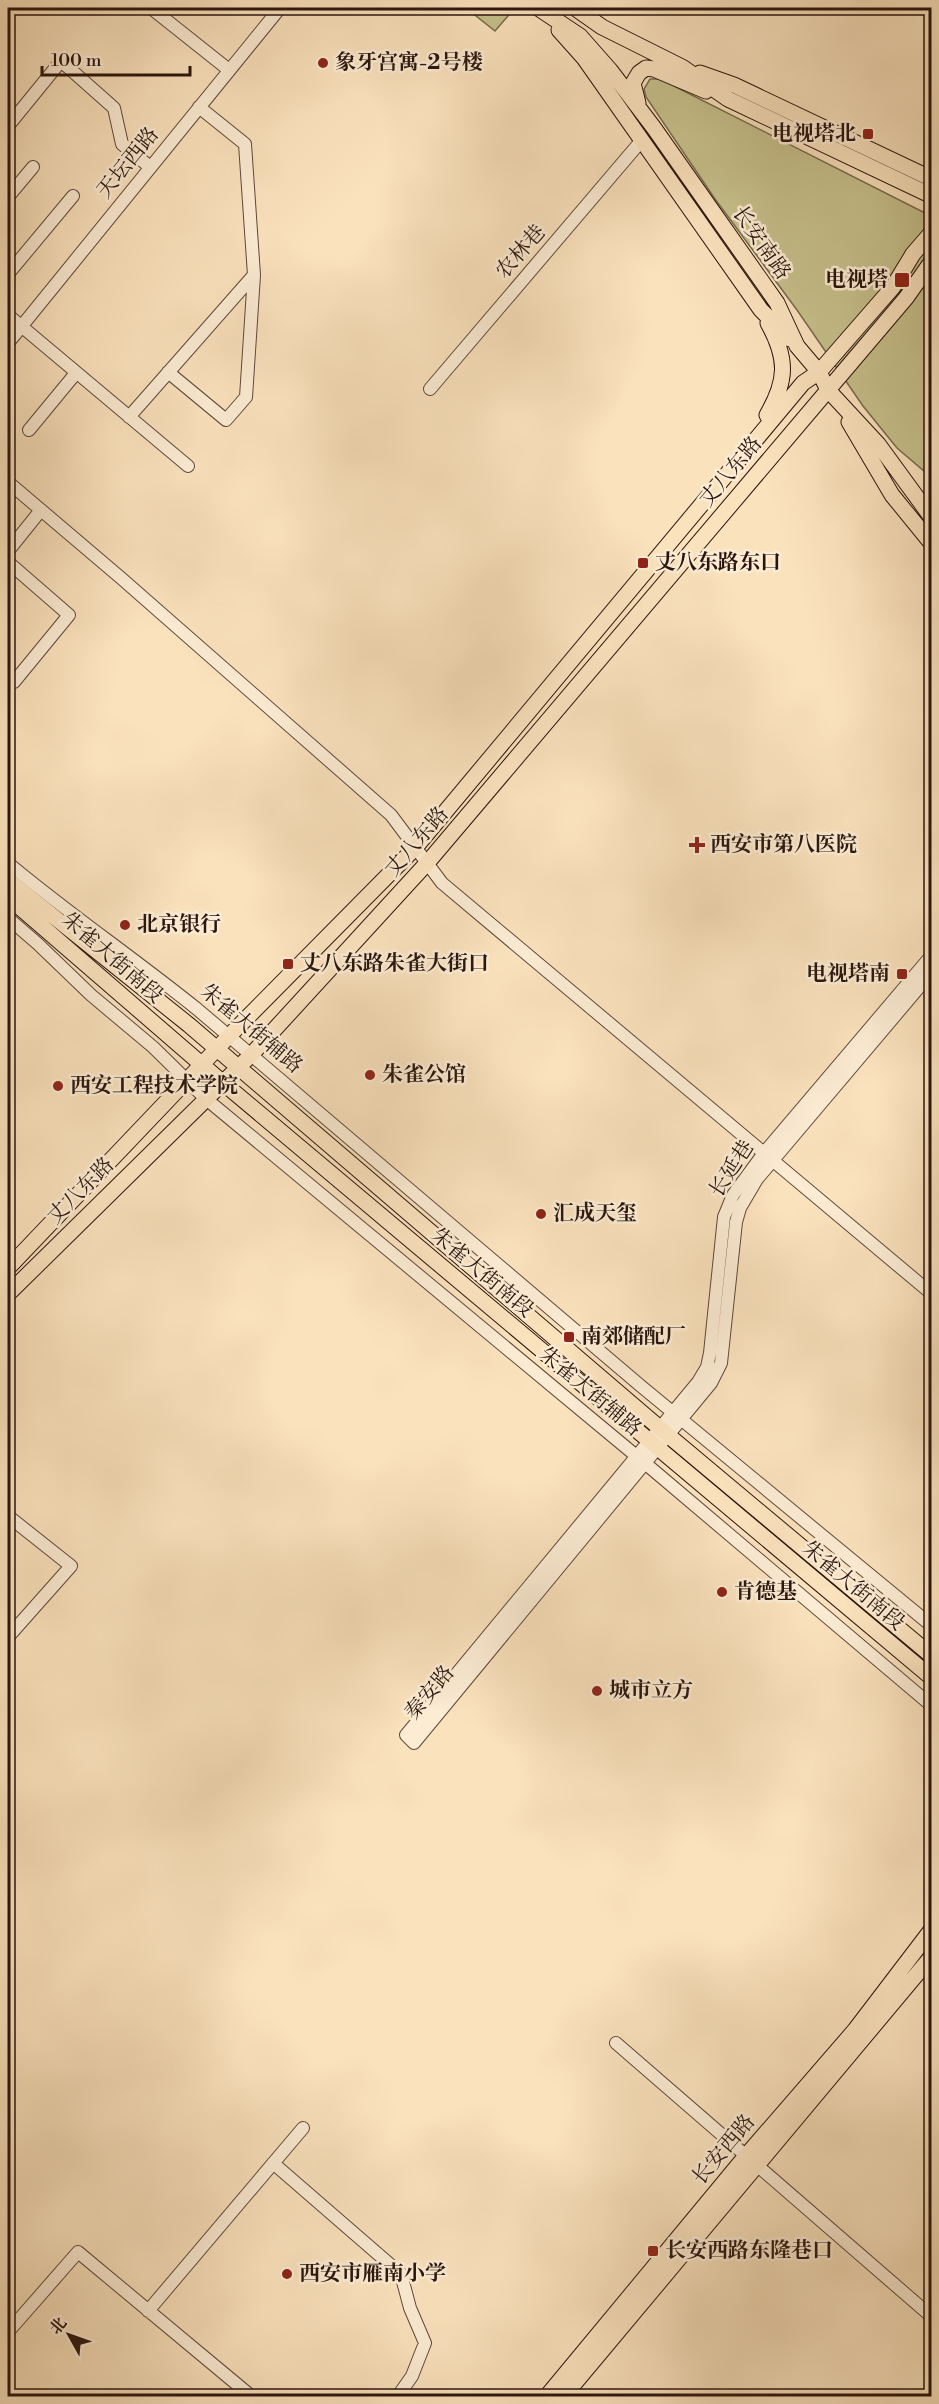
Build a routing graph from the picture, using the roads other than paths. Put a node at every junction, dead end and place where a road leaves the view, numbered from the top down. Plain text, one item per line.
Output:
1 (151, 8) edge
2 (280, 8) edge
3 (536, 8) edge
4 (575, 8) edge
5 (681, 66) junction
6 (229, 70) junction
7 (728, 99) junction
8 (199, 107) junction
9 (643, 114) junction
10 (8, 126) edge
11 (642, 140) junction
12 (894, 161) junction
13 (33, 167) dead end
14 (150, 167) junction
15 (932, 169) edge
16 (932, 179) edge
17 (73, 196) dead end
18 (932, 196) edge
19 (8, 197) edge
20 (932, 232) edge
21 (932, 261) edge
22 (8, 274) edge
23 (254, 275) junction
24 (761, 310) junction
25 (8, 315) edge
26 (21, 326) junction
27 (8, 343) edge
28 (797, 346) junction
29 (168, 372) junction
30 (819, 372) junction
31 (76, 373) junction
32 (430, 389) dead end
33 (828, 390) junction
34 (839, 404) junction
35 (129, 417) junction
36 (28, 430) dead end
37 (745, 453) junction
38 (188, 466) dead end
39 (8, 482) edge
40 (40, 510) junction
41 (932, 518) edge
42 (932, 544) edge
43 (8, 551) edge
44 (8, 562) edge
45 (14, 682) dead end
46 (415, 848) junction
47 (428, 862) junction
48 (8, 863) edge
49 (8, 880) edge
50 (8, 897) edge
51 (8, 918) edge
52 (932, 955) edge
53 (932, 972) edge
54 (921, 984) junction
55 (932, 993) edge
56 (229, 1036) junction
57 (217, 1050) junction
58 (252, 1054) junction
59 (204, 1064) junction
60 (238, 1067) junction
61 (188, 1082) junction
62 (222, 1082) junction
63 (205, 1098) junction
64 (768, 1157) junction
65 (8, 1268) edge
66 (8, 1294) edge
67 (932, 1294) edge
68 (677, 1416) junction
69 (665, 1431) junction
70 (653, 1446) junction
71 (641, 1460) junction
72 (8, 1516) edge
73 (932, 1626) edge
74 (8, 1637) edge
75 (932, 1656) edge
76 (932, 1678) edge
77 (932, 1706) edge
78 (932, 1929) edge
79 (932, 1956) edge
80 (616, 2043) dead end
81 (303, 2128) dead end
82 (751, 2162) junction
83 (273, 2163) junction
84 (148, 2311) junction
85 (932, 2317) edge
86 (8, 2332) edge
87 (250, 2397) edge
88 (398, 2397) edge
89 (547, 2397) edge
90 (564, 2397) edge

1 - 6 street
2 - 6 street, 天坛西路
3 - 9 main road, 长安南路
3 - 11 main road
4 - 5 main road
5 - 7 main road
5 - 12 main road
6 - 8 street, 天坛西路
7 - 9 main road
7 - 18 main road
8 - 14 street, 天坛西路
8 - 23 street
9 - 28 main road, 长安南路
10 - 14 street
11 - 24 main road
11 - 32 street, 农林巷
12 - 15 main road
12 - 16 main road
13 - 19 street
14 - 26 street, 天坛西路
17 - 22 street
20 - 30 main road, 丈八东路
21 - 33 main road, 丈八东路
23 - 29 street
23 - 29 street
24 - 28 main road
24 - 37 main road
25 - 26 street
26 - 27 street, 天坛西路
26 - 31 street
28 - 30 main road, 长安南路
29 - 35 street
30 - 33 main road, 长安南路
30 - 37 main road, 丈八东路
31 - 35 street
31 - 36 street
33 - 34 main road, 长安南路
33 - 47 main road, 丈八东路
34 - 41 main road, 长安南路
34 - 42 main road
35 - 38 street
37 - 46 main road, 丈八东路
39 - 40 street
40 - 43 street
40 - 46 street
44 - 45 street
46 - 47 street
46 - 56 main road, 丈八东路
47 - 58 main road, 丈八东路
47 - 64 street
48 - 56 street, 朱雀大街辅路
49 - 57 main road, 朱雀大街南段
50 - 59 main road, 朱雀大街南段
51 - 61 street, 朱雀大街辅路
52 - 64 street, 长延巷
53 - 54 street, 长延巷
54 - 55 street
54 - 64 street, 长延巷
56 - 57 main road, 丈八东路
56 - 58 street, 朱雀大街辅路
57 - 59 main road, 丈八东路
57 - 60 main road, 朱雀大街南段
58 - 60 main road, 丈八东路
58 - 68 street, 朱雀大街辅路
59 - 61 main road, 丈八东路
59 - 62 main road, 朱雀大街南段
60 - 62 main road, 丈八东路
60 - 69 main road, 朱雀大街南段
61 - 63 street, 朱雀大街辅路
61 - 65 main road, 丈八东路
62 - 63 main road, 丈八东路
62 - 70 main road, 朱雀大街南段
63 - 66 main road, 丈八东路
63 - 71 street, 朱雀大街辅路
64 - 67 street
64 - 68 street, 长延巷
68 - 69 street, 长延巷
68 - 73 street, 朱雀大街辅路
69 - 70 street, 长延巷
69 - 75 main road, 朱雀大街南段
70 - 71 street, 秦安路
70 - 76 main road, 朱雀大街南段
71 - 71 street, 秦安路
71 - 77 street, 朱雀大街辅路
72 - 74 street
78 - 82 main road, 长安西路
79 - 82 main road, 长安西路
80 - 82 street
81 - 83 street
82 - 85 street
82 - 89 main road, 长安西路
82 - 90 main road, 长安西路
83 - 84 street
83 - 88 street
84 - 86 street
84 - 87 street

